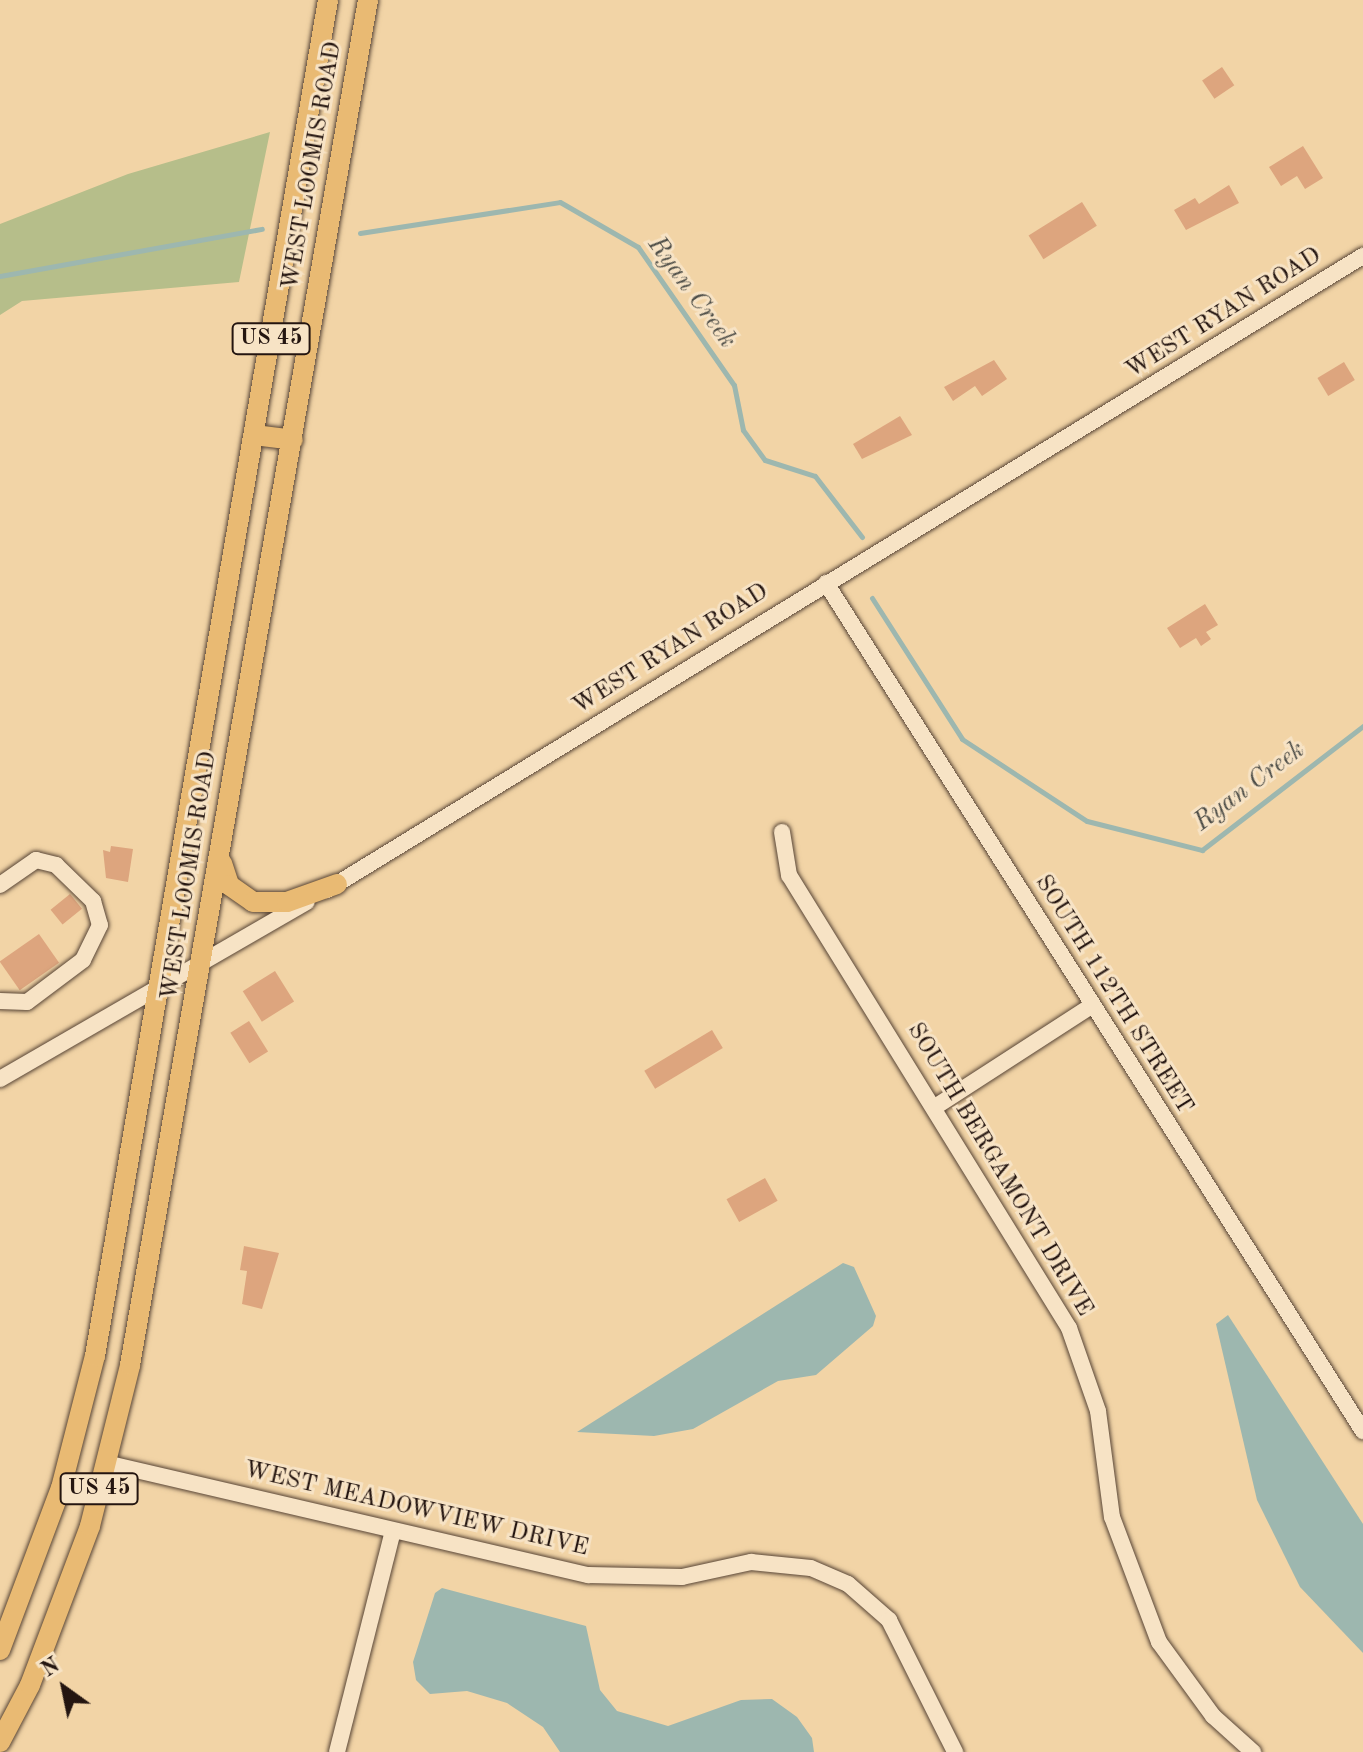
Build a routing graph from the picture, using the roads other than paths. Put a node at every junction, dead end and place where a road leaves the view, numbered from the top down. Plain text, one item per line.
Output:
1 (328, 0) edge
2 (368, 0) edge
3 (1363, 256) edge
4 (254, 435) junction
5 (293, 440) junction
6 (826, 583) junction
7 (782, 832) dead end
8 (221, 859) junction
9 (337, 884) junction
10 (0, 885) edge
11 (204, 961) junction
12 (160, 987) junction
13 (1, 999) edge
14 (1091, 1006) junction
15 (0, 1079) edge
16 (935, 1107) junction
17 (101, 1322) junction
18 (137, 1327) junction
19 (1363, 1431) edge
20 (106, 1463) junction
21 (393, 1531) junction
22 (0, 1650) edge
23 (0, 1742) edge
24 (337, 1752) edge
25 (955, 1752) edge
26 (1253, 1752) edge

1 - 4 main road, WEST LOOMIS ROAD / US 45
2 - 5 main road, WEST LOOMIS ROAD / US 45
3 - 6 street, WEST RYAN ROAD
4 - 5 main road
4 - 12 main road, WEST LOOMIS ROAD / US 45
5 - 8 main road, WEST LOOMIS ROAD / US 45
6 - 9 street, WEST RYAN ROAD
6 - 14 street, SOUTH 112TH STREET
7 - 16 street, SOUTH BERGAMONT DRIVE
8 - 9 main road
8 - 11 main road, WEST LOOMIS ROAD / US 45
9 - 11 street, WEST RYAN ROAD
10 - 13 street
11 - 12 street, WEST RYAN ROAD
11 - 18 main road, WEST LOOMIS ROAD / US 45
12 - 15 street, WEST RYAN ROAD
12 - 17 main road, WEST LOOMIS ROAD / US 45
14 - 16 street
14 - 19 street, SOUTH 112TH STREET
16 - 26 street, SOUTH BERGAMONT DRIVE
17 - 18 main road
17 - 22 main road, WEST LOOMIS ROAD / US 45
18 - 20 main road, WEST LOOMIS ROAD / US 45
20 - 21 street, WEST MEADOWVIEW DRIVE
20 - 23 main road, WEST LOOMIS ROAD / US 45
21 - 24 street
21 - 25 street, WEST MEADOWVIEW DRIVE

